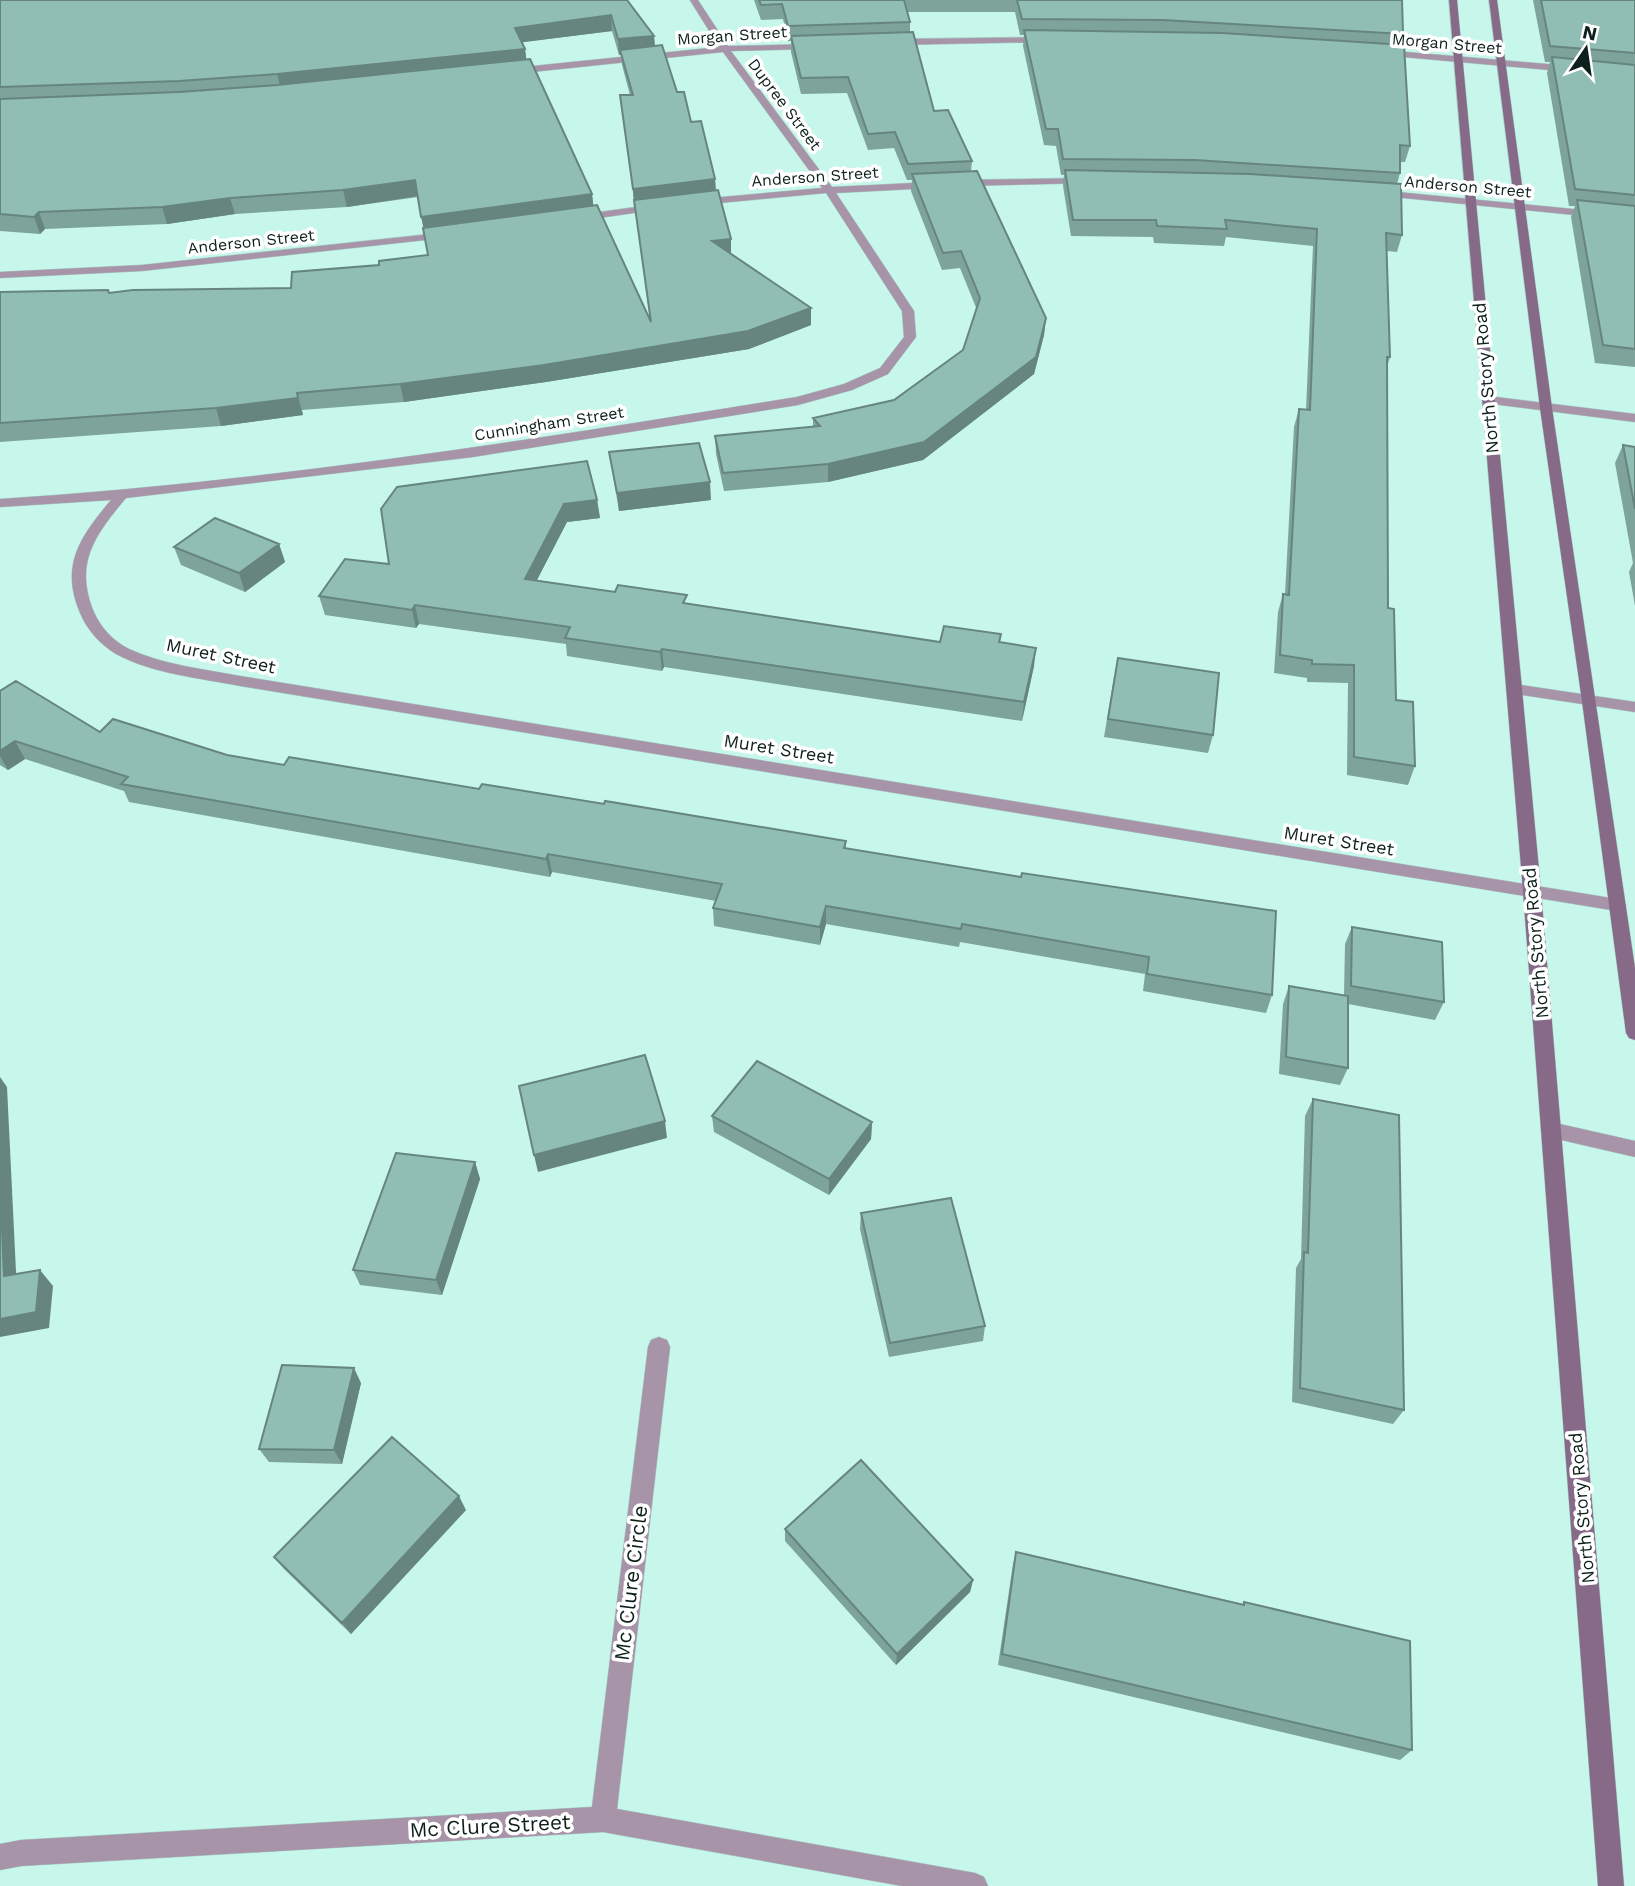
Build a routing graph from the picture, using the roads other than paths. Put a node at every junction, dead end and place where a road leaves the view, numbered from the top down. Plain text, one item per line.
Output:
1 (694, 0) edge
2 (1453, 0) edge
3 (1493, 0) edge
4 (1056, 39) edge
5 (877, 43) edge
6 (822, 45) edge
7 (725, 49) junction
8 (1366, 52) edge
9 (1457, 60) junction
10 (1499, 63) junction
11 (1584, 71) edge
12 (503, 72) edge
13 (1099, 181) edge
14 (940, 184) edge
15 (954, 184) edge
16 (829, 190) junction
17 (1359, 191) edge
18 (1471, 201) junction
19 (681, 204) edge
20 (667, 206) edge
21 (1520, 206) junction
22 (1635, 218) edge
23 (561, 220) edge
24 (467, 233) edge
25 (0, 275) edge
26 (1488, 400) junction
27 (1546, 408) junction
28 (1635, 418) edge
29 (122, 495) junction
30 (0, 503) edge
31 (1514, 689) junction
32 (1590, 701) junction
33 (1635, 707) edge
34 (1532, 891) junction
35 (1618, 905) junction
36 (1635, 1033) edge
37 (1551, 1130) junction
38 (1635, 1149) edge
39 (659, 1347) dead end
40 (603, 1819) junction
41 (0, 1857) edge
42 (975, 1886) edge
43 (1611, 1886) edge

1 - 7 street, Dupree Street
2 - 9 main road, North Story Road
3 - 10 main road
4 - 5 street
6 - 7 street, Morgan Street
7 - 12 street, Morgan Street
7 - 16 street, Dupree Street
8 - 9 street, Morgan Street
9 - 10 street, Morgan Street
9 - 18 main road, North Story Road
10 - 11 street, Morgan Street
10 - 21 main road
13 - 15 street
14 - 16 street, Anderson Street
16 - 19 street, Anderson Street
16 - 29 street, Cunningham Street
17 - 18 street, Anderson Street
18 - 21 street, Anderson Street
18 - 26 main road, North Story Road
20 - 23 street
21 - 22 street, Anderson Street
21 - 27 main road
24 - 25 street, Anderson Street
26 - 27 street
26 - 31 main road, North Story Road
27 - 28 street
27 - 32 main road
29 - 30 street, Cunningham Street
29 - 34 street, Muret Street
31 - 32 street
31 - 34 main road, North Story Road
32 - 33 street
32 - 35 main road
34 - 35 street, Muret Street
34 - 37 main road, North Story Road
35 - 36 main road
37 - 38 street
37 - 43 main road, North Story Road
39 - 40 street, Mc Clure Circle
40 - 41 street, Mc Clure Street
40 - 42 street, Mc Clure Street

